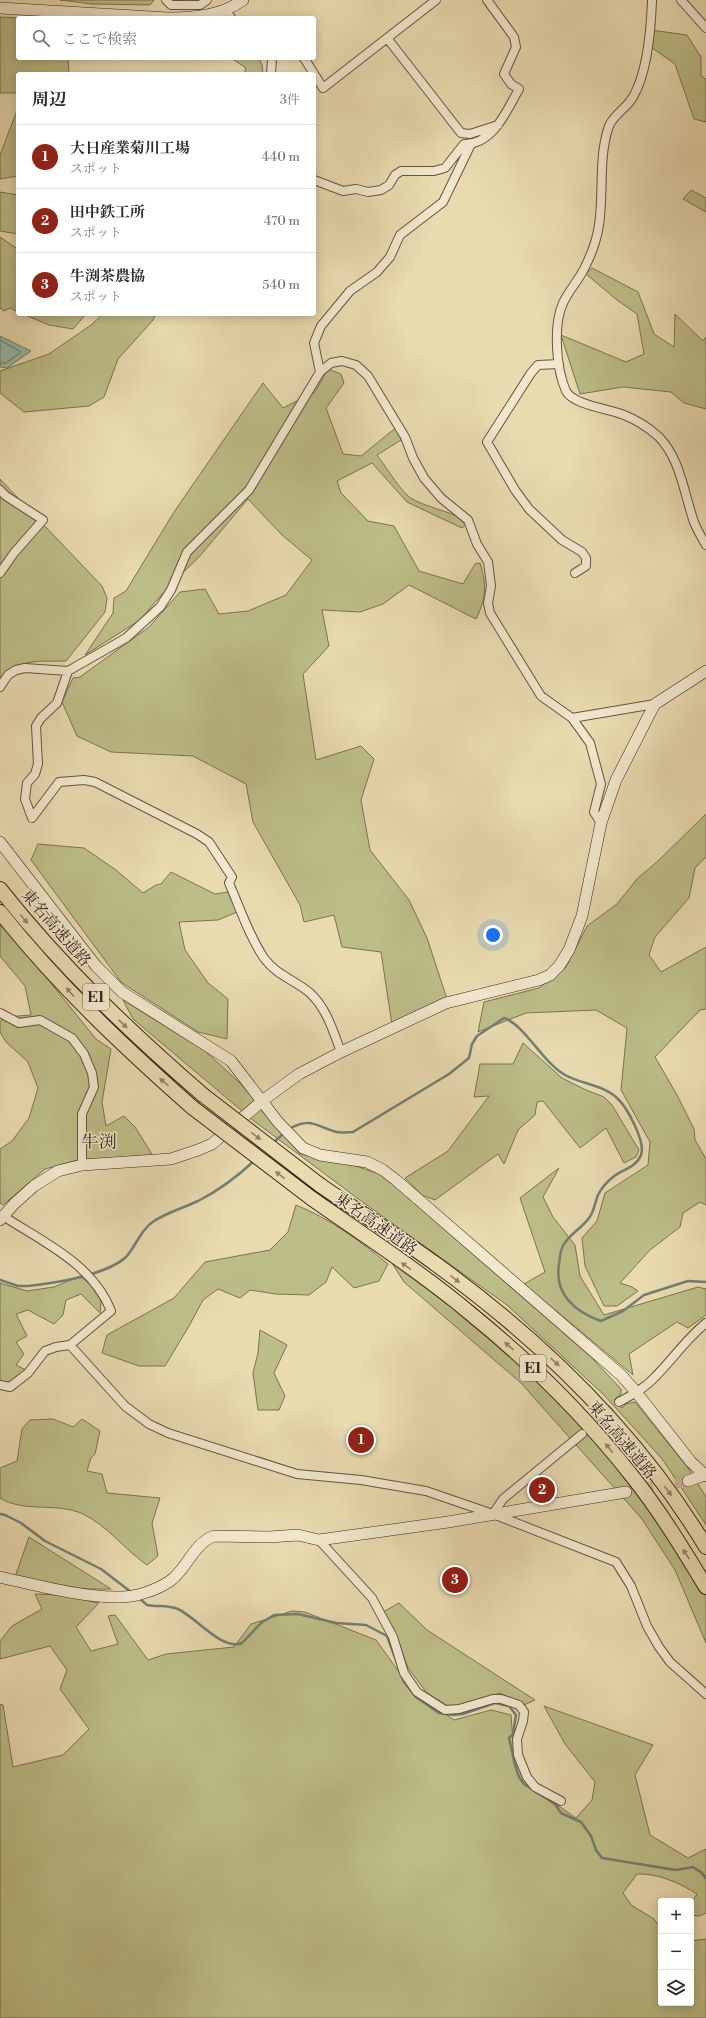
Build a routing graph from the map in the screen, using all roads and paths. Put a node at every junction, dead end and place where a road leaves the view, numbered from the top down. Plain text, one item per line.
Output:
1 (166, 0) edge
2 (207, 0) edge
3 (243, 0) edge
4 (436, 0) edge
5 (487, 0) edge
6 (652, 0) edge
7 (687, 2) edge
8 (0, 8) edge
9 (228, 14) edge
10 (134, 16) edge
11 (212, 16) edge
12 (706, 28) edge
13 (387, 38) junction
14 (272, 60) edge
15 (305, 60) edge
16 (271, 72) edge
17 (313, 72) edge
18 (316, 77) edge
19 (498, 125) junction
20 (471, 144) junction
21 (316, 181) edge
22 (560, 364) junction
23 (320, 372) junction
24 (0, 490) edge
25 (706, 545) edge
26 (0, 573) edge
27 (575, 573) dead end
28 (68, 671) junction
29 (706, 671) edge
30 (0, 686) edge
31 (655, 704) junction
32 (572, 718) junction
33 (600, 823) junction
34 (0, 842) edge
35 (0, 889) edge
36 (0, 912) edge
37 (0, 1013) edge
38 (341, 1052) junction
39 (262, 1101) junction
40 (82, 1165) junction
41 (1, 1218) edge
42 (706, 1323) edge
43 (70, 1345) junction
44 (0, 1385) edge
45 (636, 1392) junction
46 (619, 1402) tunnel mouth
47 (582, 1434) tunnel mouth
48 (705, 1477) edge
49 (688, 1481) tunnel mouth
50 (626, 1492) tunnel mouth
51 (493, 1514) junction
52 (319, 1540) junction
53 (706, 1547) edge
54 (0, 1577) edge
55 (706, 1587) edge
56 (706, 1694) edge
57 (561, 1801) dead end

1 - 2 street
3 - 9 street
4 - 13 street
5 - 19 street
6 - 22 street
7 - 12 street
8 - 10 street
9 - 11 street
13 - 18 street
13 - 19 street
14 - 16 street
15 - 17 street
19 - 20 street
20 - 21 street
20 - 23 street
22 - 25 street
22 - 27 street
23 - 28 street
23 - 32 street
24 - 26 street
28 - 30 street
28 - 38 street
29 - 31 street
31 - 32 street
31 - 33 street
32 - 33 street
33 - 38 street
34 - 39 street
35 -> 53 highway, 東名高速道路 / E1, bridge
55 -> 36 highway, 東名高速道路 / E1, bridge
37 - 40 street
38 - 39 street
39 - 40 street
39 - 45 street
40 - 41 street
41 - 43 street
42 - 45 street
43 - 44 street
43 - 51 street
45 - 46 street
45 - 48 street
47 - 51 street
48 - 49 street
50 - 51 street
51 - 52 street
51 - 56 street
52 - 54 street
52 - 57 street

